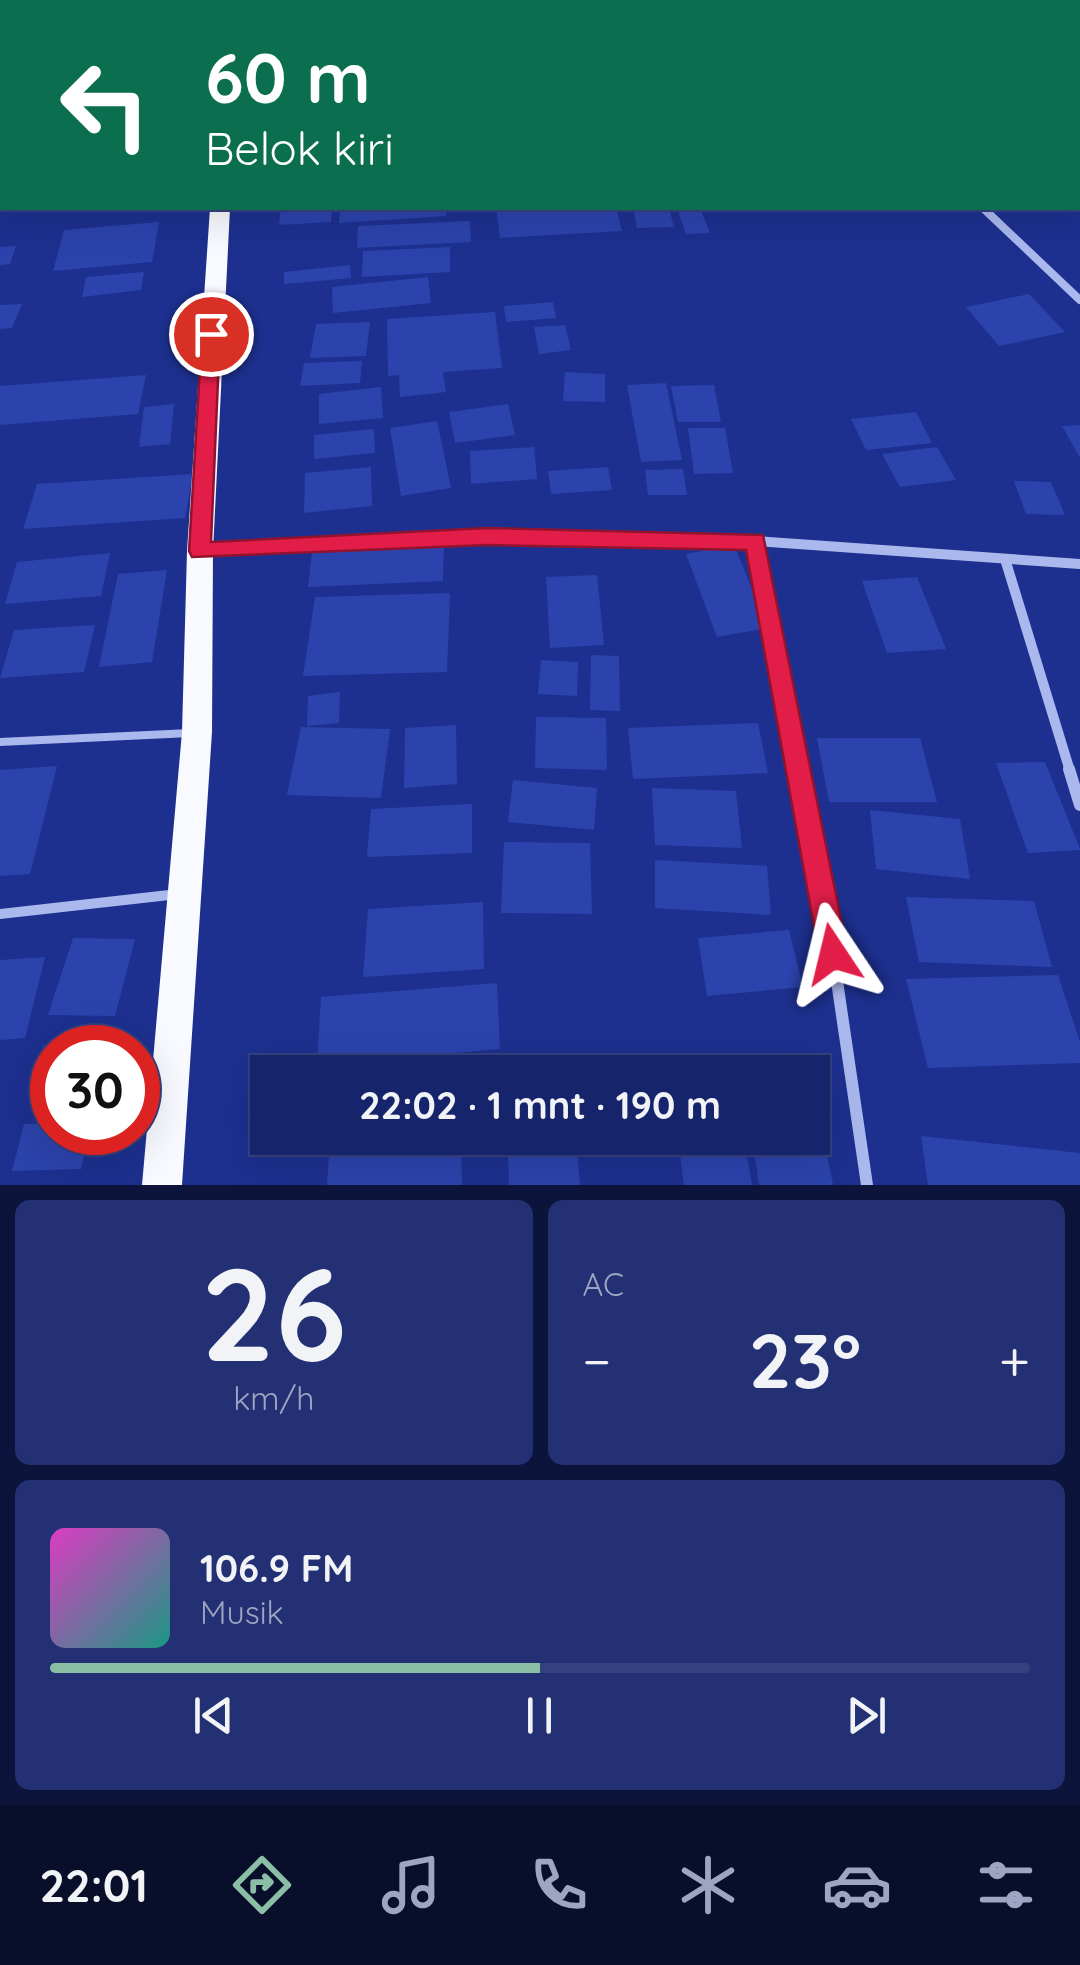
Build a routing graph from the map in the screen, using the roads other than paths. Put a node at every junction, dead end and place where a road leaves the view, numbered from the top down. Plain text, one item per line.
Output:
1 (220, 210) edge
2 (985, 210) edge
3 (1080, 300) edge
4 (755, 541) junction
5 (200, 551) junction
6 (1004, 559) junction
7 (1080, 564) edge
8 (198, 732) junction
9 (0, 742) edge
10 (1080, 805) edge
11 (182, 894) junction
12 (0, 914) edge
13 (162, 1185) edge
14 (867, 1185) edge

1 - 5 highway
2 - 3 street
4 - 5 street
4 - 6 street
4 - 14 street
5 - 8 highway
6 - 7 street
6 - 10 street
8 - 9 lane
8 - 11 highway
11 - 12 lane
11 - 13 highway

